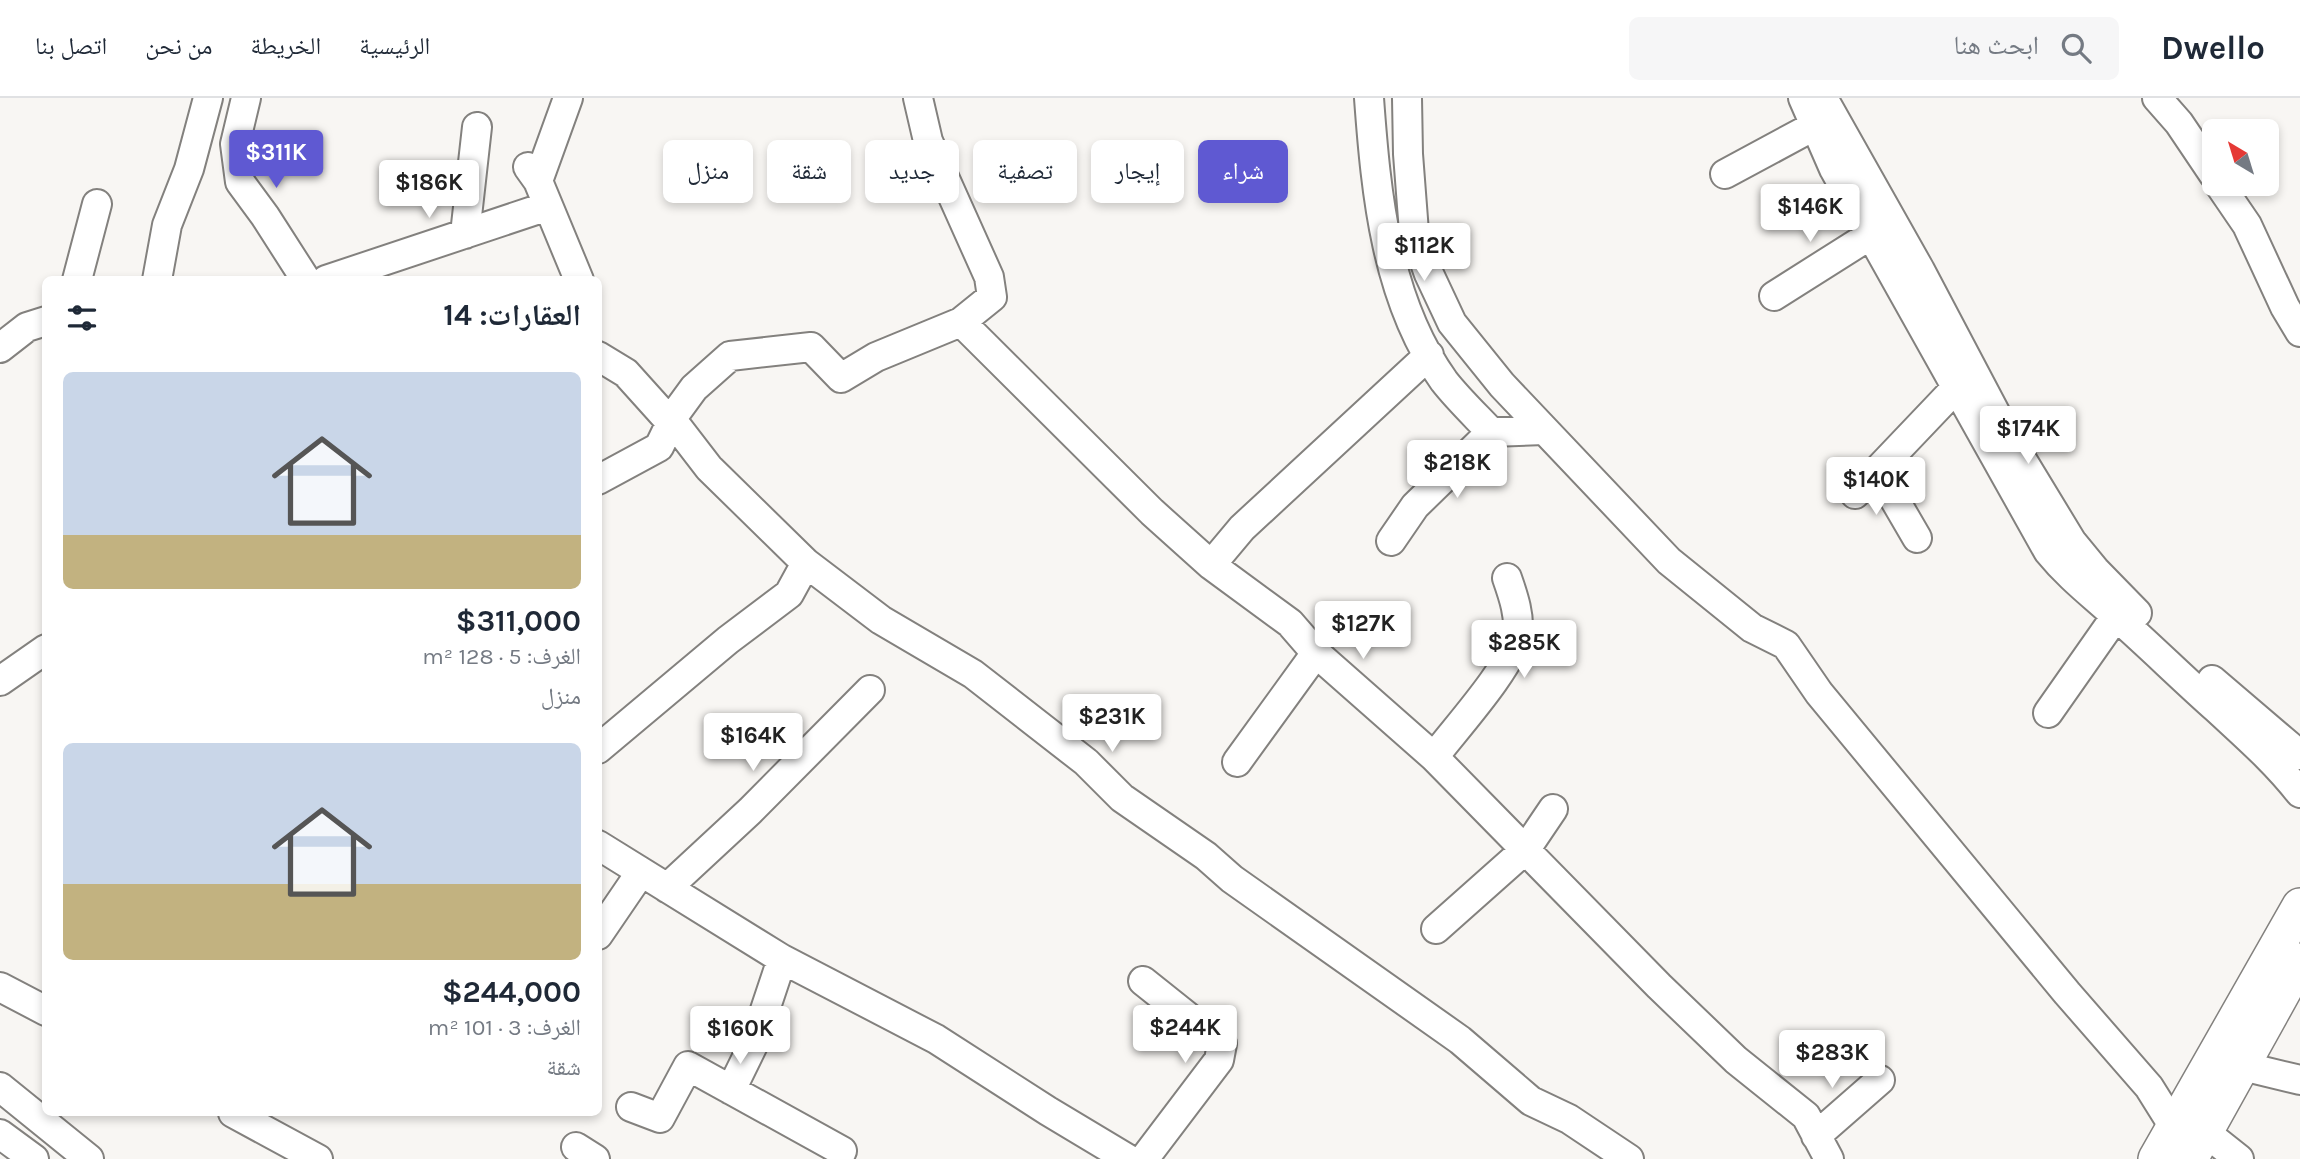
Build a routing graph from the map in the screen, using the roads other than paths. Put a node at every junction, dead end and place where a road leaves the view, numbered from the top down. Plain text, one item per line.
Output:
1 (208, 98) edge
2 (246, 98) edge
3 (568, 98) edge
4 (918, 98) edge
5 (1369, 98) edge
6 (1408, 98) edge
7 (1803, 98) edge
8 (2157, 98) edge
9 (1819, 111) edge
10 (477, 127) dead end
11 (2202, 157) edge
12 (1725, 174) dead end
13 (538, 184) junction
14 (2227, 196) edge
15 (97, 204) dead end
16 (465, 234) junction
17 (1872, 234) junction
18 (78, 276) edge
19 (158, 276) edge
20 (303, 276) edge
21 (338, 276) edge
22 (577, 276) edge
23 (1774, 296) dead end
24 (42, 322) edge
25 (961, 322) junction
26 (2300, 332) edge
27 (0, 348) edge
28 (1429, 355) junction
29 (602, 358) edge
30 (1955, 389) junction
31 (671, 423) junction
32 (1544, 429) junction
33 (1491, 432) junction
34 (1878, 471) junction
35 (602, 478) edge
36 (1854, 494) dead end
37 (1917, 538) dead end
38 (1391, 541) dead end
39 (807, 563) junction
40 (1211, 565) junction
41 (1507, 578) dead end
42 (2116, 616) junction
43 (42, 652) edge
44 (1316, 653) junction
45 (0, 681) edge
46 (870, 690) dead end
47 (2048, 713) dead end
48 (602, 746) edge
49 (2300, 755) edge
50 (1434, 757) junction
51 (1237, 762) dead end
52 (2300, 793) edge
53 (1553, 809) dead end
54 (602, 848) edge
55 (1526, 849) junction
56 (641, 872) junction
57 (667, 888) junction
58 (2300, 906) edge
59 (602, 929) edge
60 (1436, 929) dead end
61 (782, 959) junction
62 (2300, 961) edge
63 (1143, 981) dead end
64 (0, 986) edge
65 (42, 1009) edge
66 (2242, 1066) junction
67 (1880, 1080) dead end
68 (2300, 1080) edge
69 (0, 1087) edge
70 (731, 1090) junction
71 (631, 1107) dead end
72 (239, 1116) edge
73 (0, 1134) edge
74 (2190, 1139) edge
75 (1822, 1147) edge
76 (842, 1151) dead end
77 (34, 1159) edge
78 (89, 1159) edge
79 (318, 1159) edge
80 (1128, 1159) edge
81 (1144, 1159) edge
82 (1629, 1159) edge
83 (2156, 1159) edge
84 (2239, 1159) edge

1 - 19 street
2 - 20 street
3 - 13 street
4 - 25 street
5 - 28 street
6 - 32 street
7 - 9 street
8 - 11 street
9 - 12 street
9 - 17 street
9 - 49 street
10 - 16 street
13 - 16 street
13 - 22 street
14 - 26 street
15 - 18 street
16 - 21 street
17 - 23 street
17 - 30 street
24 - 27 street
25 - 31 street
25 - 40 street
28 - 33 street
28 - 40 street
29 - 31 street
30 - 34 street
30 - 42 street
31 - 35 street
31 - 39 street
32 - 33 street
32 - 74 street
33 - 38 street
34 - 36 street
34 - 37 street
39 - 48 street
39 - 82 street
40 - 44 street
41 - 50 street
42 - 47 street
42 - 52 street
43 - 45 street
44 - 50 street
44 - 51 street
46 - 57 street
50 - 55 street
53 - 55 street
54 - 56 street
55 - 60 street
55 - 75 street
56 - 57 street
56 - 59 street
57 - 61 street
58 - 74 main road
61 - 70 street
61 - 80 street
62 - 66 main road
63 - 81 street
64 - 65 street
66 - 68 street
66 - 74 main road
67 - 75 street
69 - 78 street
70 - 71 street
70 - 76 street
72 - 79 street
73 - 77 street
74 - 83 main road
74 - 84 street

